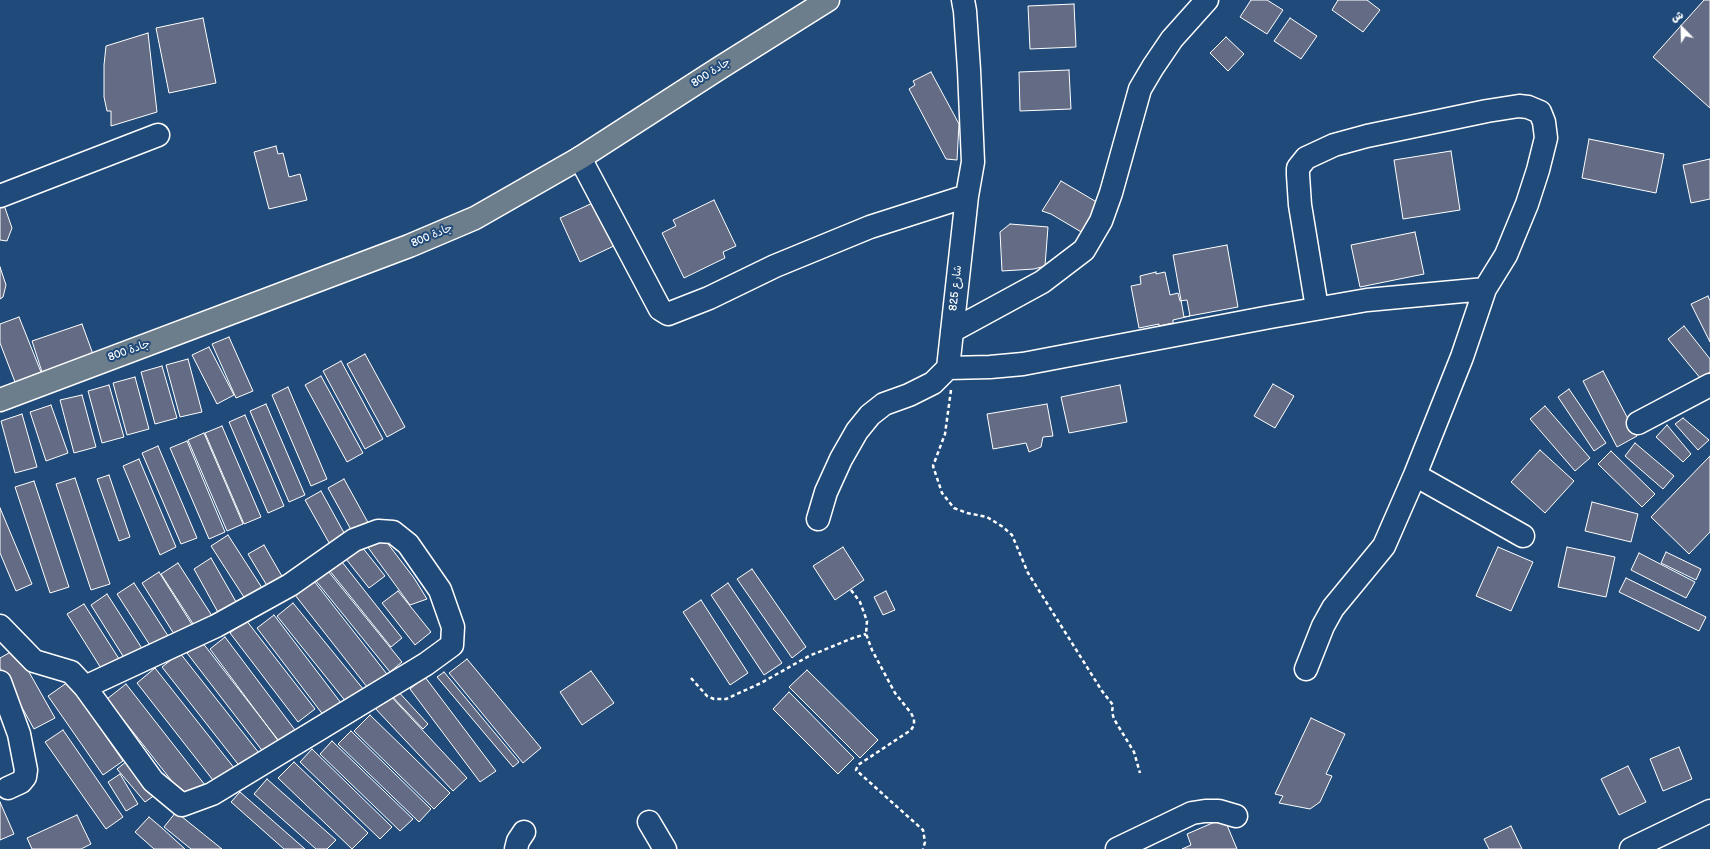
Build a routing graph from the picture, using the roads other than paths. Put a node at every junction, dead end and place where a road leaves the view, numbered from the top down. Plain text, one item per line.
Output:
1 (828, 0) edge
2 (963, 0) edge
3 (1207, 0) edge
4 (158, 135) dead end
5 (580, 158) junction
6 (0, 196) edge
7 (967, 196) junction
8 (1485, 289) junction
9 (1317, 308) junction
10 (952, 331) junction
11 (948, 368) junction
12 (1710, 385) edge
13 (0, 400) edge
14 (1638, 423) dead end
15 (1415, 475) junction
16 (818, 519) dead end
17 (1523, 536) dead end
18 (0, 626) edge
19 (1306, 669) dead end
20 (0, 682) edge
21 (85, 687) junction
22 (8, 788) dead end
23 (1710, 811) edge
24 (1236, 816) dead end
25 (649, 822) dead end
26 (665, 849) edge
27 (1117, 849) edge
28 (1631, 849) edge

1 - 5 main road, جادة 800
2 - 7 street, شارع 825
3 - 10 street
4 - 6 street
5 - 7 street
5 - 13 main road, جادة 800
7 - 10 street, شارع 825
8 - 9 street
8 - 9 street
8 - 15 street
9 - 11 street
10 - 11 street, شارع 825
11 - 16 street
12 - 14 street
15 - 17 street
15 - 19 street
18 - 21 street
20 - 22 street
21 - 21 street
23 - 28 street
24 - 27 street
25 - 26 street

